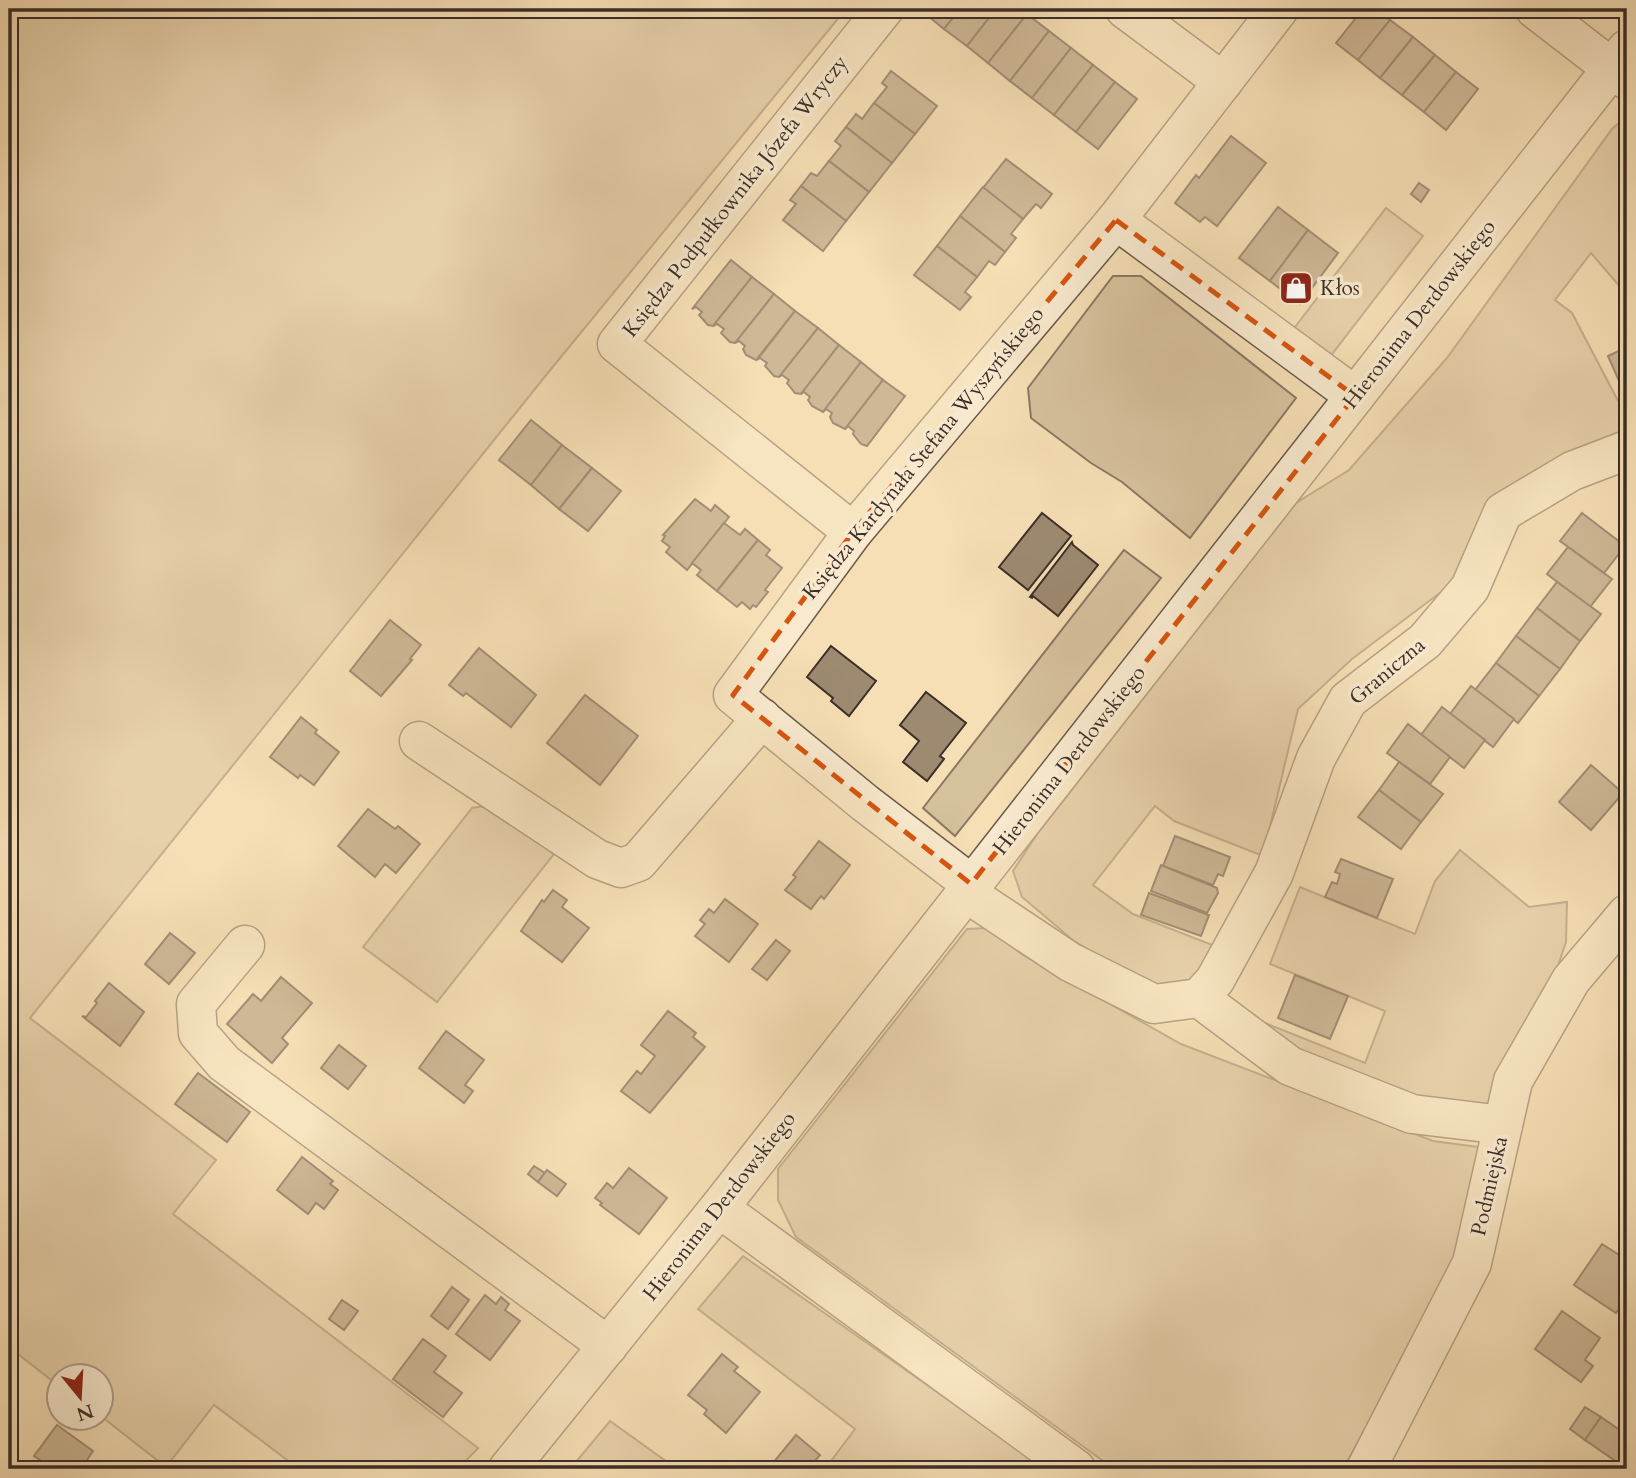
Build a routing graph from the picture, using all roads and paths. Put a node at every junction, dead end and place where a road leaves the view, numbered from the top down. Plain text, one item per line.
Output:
1 (884, 9) edge
2 (1125, 9) edge
3 (1279, 9) edge
4 (1535, 9) edge
5 (1622, 66) edge
6 (1223, 82) junction
7 (1116, 219) junction
8 (1355, 396) junction
9 (1627, 450) edge
10 (853, 532) junction
11 (762, 718) junction
12 (419, 741) dead end
13 (968, 888) junction
14 (1627, 914) edge
15 (245, 945) dead end
16 (1199, 998) junction
17 (1503, 1125) junction
18 (719, 1208) junction
19 (608, 1346) junction
20 (508, 1469) edge
21 (1076, 1469) edge
22 (1366, 1469) edge

1 - 10 street, Księdza Podpułkownika Józefa Wryczy
2 - 6 street
3 - 6 street, Księdza Kardynała Stefana Wyszyńskiego
4 - 5 street
5 - 8 street, Hieronima Derdowskiego
6 - 7 street, Księdza Kardynała Stefana Wyszyńskiego
7 - 8 street
7 - 10 street, Księdza Kardynała Stefana Wyszyńskiego
8 - 13 street, Hieronima Derdowskiego
9 - 16 street, Graniczna
10 - 11 street, Księdza Kardynała Stefana Wyszyńskiego
11 - 12 street
11 - 13 street, Księdza Kardynała Stefana Wyszyńskiego
13 - 16 street
13 - 18 street, Hieronima Derdowskiego
14 - 17 street, Podmiejska
15 - 19 street
16 - 17 street
17 - 22 street, Podmiejska
18 - 19 street, Hieronima Derdowskiego
18 - 21 street
19 - 20 street, Hieronima Derdowskiego

